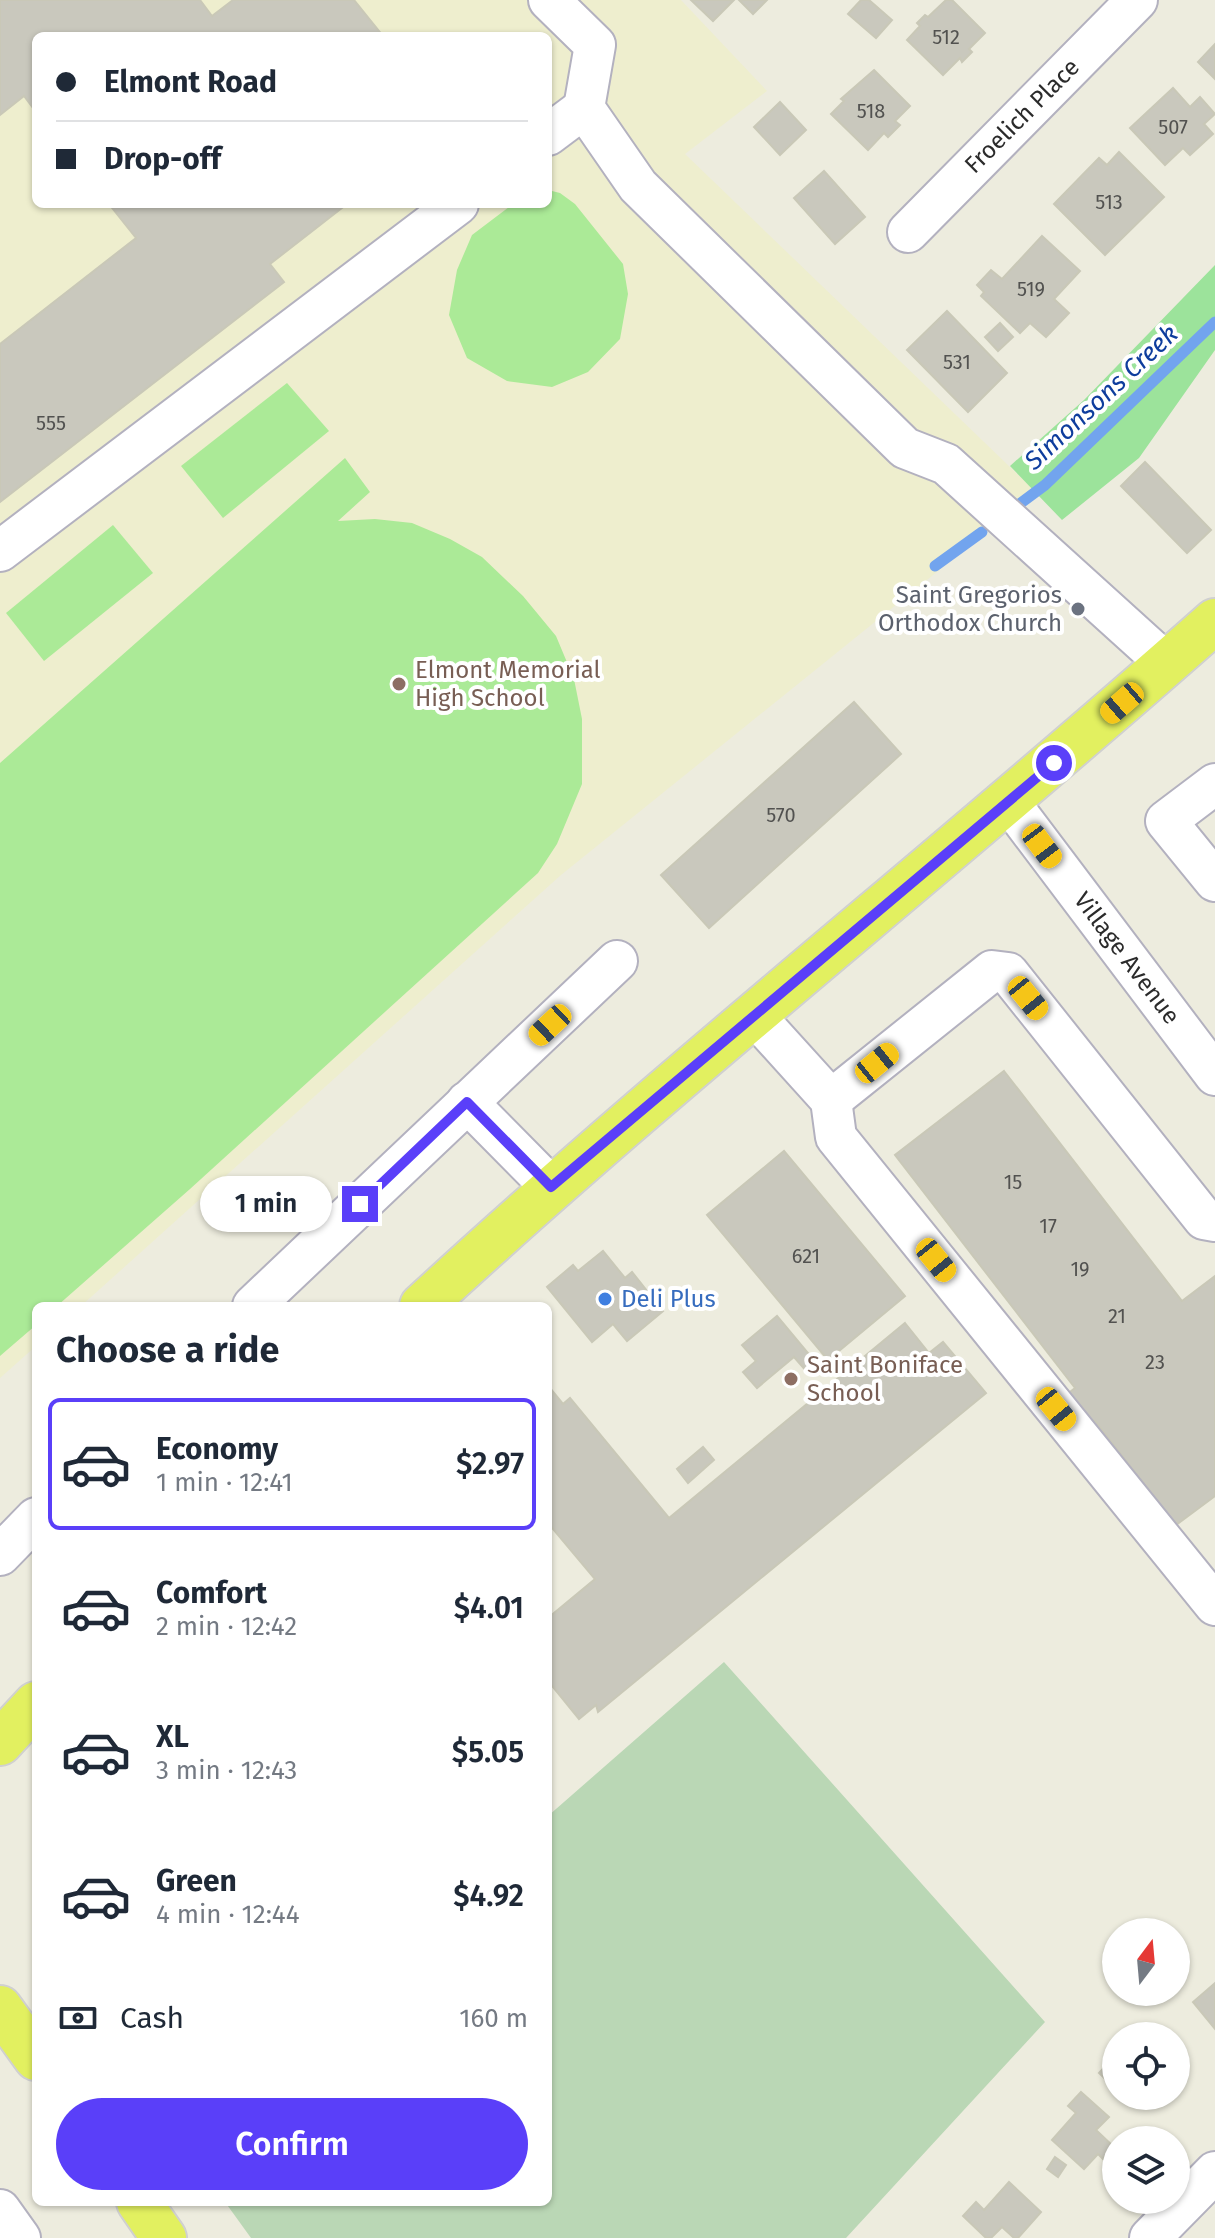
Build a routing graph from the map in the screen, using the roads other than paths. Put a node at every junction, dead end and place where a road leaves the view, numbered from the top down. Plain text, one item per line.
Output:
1 (549, 0) edge
2 (1137, 0) edge
3 (584, 108) junction
4 (552, 132) edge
5 (453, 208) edge
6 (908, 232) dead end
7 (0, 551) edge
8 (1215, 621) edge
9 (1167, 664) junction
10 (1215, 784) edge
11 (1009, 802) junction
12 (1215, 881) edge
13 (617, 961) dead end
14 (754, 1015) junction
15 (1215, 1075) edge
16 (831, 1100) junction
17 (467, 1102) junction
18 (551, 1187) junction
19 (1215, 1221) edge
20 (257, 1302) edge
21 (426, 1302) edge
22 (32, 1522) edge
23 (0, 1555) edge
24 (1209, 1585) edge
25 (32, 1708) edge
26 (0, 1743) edge
27 (0, 2008) edge
28 (32, 2052) edge
29 (1215, 2172) edge
30 (142, 2206) edge
31 (0, 2210) edge
32 (20, 2238) edge
33 (164, 2238) edge
34 (1150, 2238) edge

1 - 3 street
2 - 6 street, Froelich Place
3 - 4 street
3 - 9 street
5 - 7 street
8 - 9 main road
9 - 11 main road
10 - 12 street
11 - 14 main road
11 - 15 street, Village Avenue
13 - 17 street
14 - 16 street
14 - 18 main road
16 - 19 street
16 - 24 street
17 - 18 street
17 - 20 street
18 - 21 main road
22 - 23 street
25 - 26 main road
27 - 28 main road
29 - 34 street
30 - 33 main road
31 - 32 street

